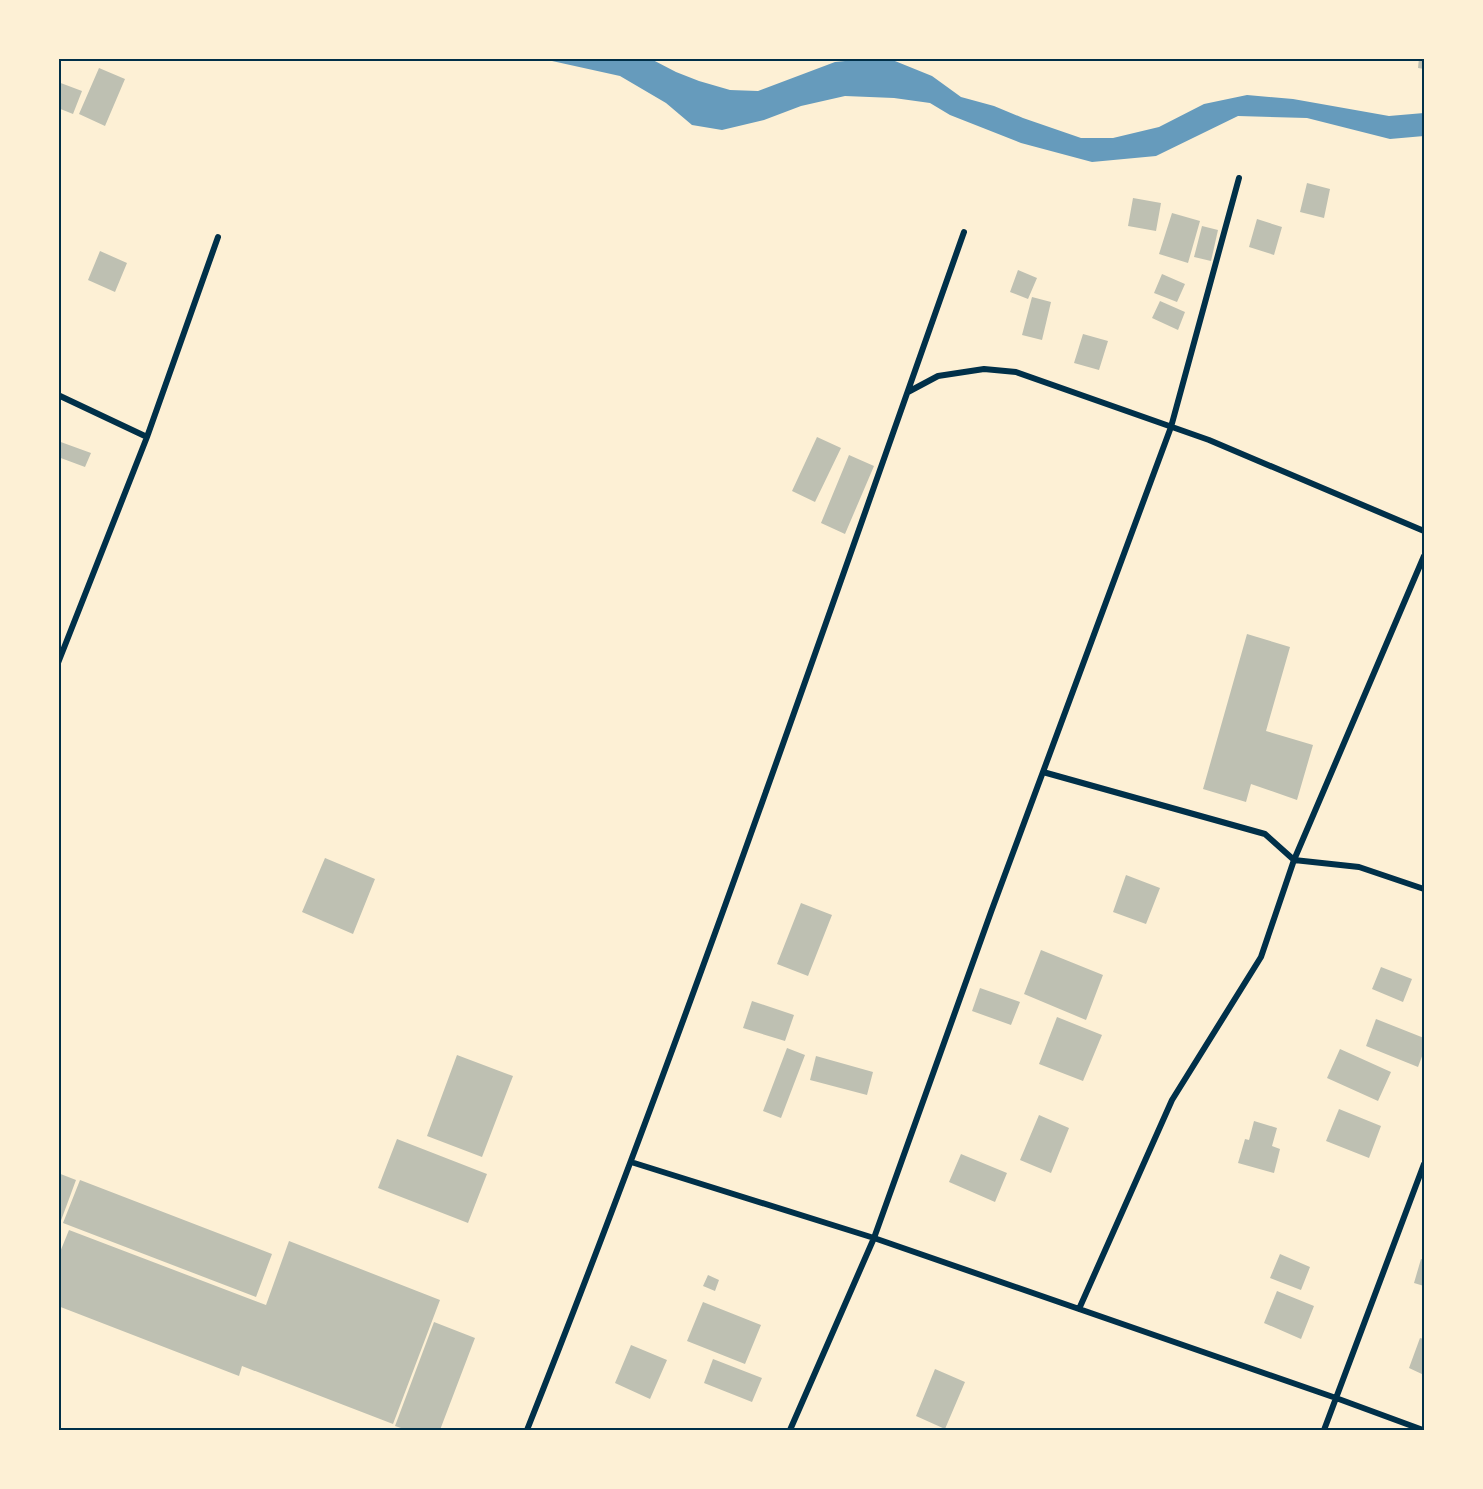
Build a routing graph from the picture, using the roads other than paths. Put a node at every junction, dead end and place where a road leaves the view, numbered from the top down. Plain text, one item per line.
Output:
1 (1239, 178) dead end
2 (964, 232) dead end
3 (218, 237) dead end
4 (907, 393) junction
5 (58, 395) edge
6 (1172, 427) junction
7 (147, 437) junction
8 (1425, 531) edge
9 (1425, 556) edge
10 (58, 663) edge
11 (1043, 772) junction
12 (1294, 860) junction
13 (1425, 889) edge
14 (631, 1162) junction
15 (1425, 1164) edge
16 (874, 1238) junction
17 (1079, 1309) junction
18 (1336, 1398) junction
19 (527, 1431) edge
20 (790, 1431) edge
21 (1324, 1431) edge
22 (1423, 1431) edge

1 - 6 street
2 - 4 street
3 - 7 street
4 - 6 street
4 - 14 street
5 - 7 street
6 - 8 street
6 - 11 street
7 - 10 street
9 - 12 street
11 - 12 street
11 - 16 street
12 - 13 street
12 - 17 street
14 - 16 street
14 - 19 street
15 - 18 street
16 - 17 street
16 - 20 street
17 - 18 street
18 - 21 street
18 - 22 street

